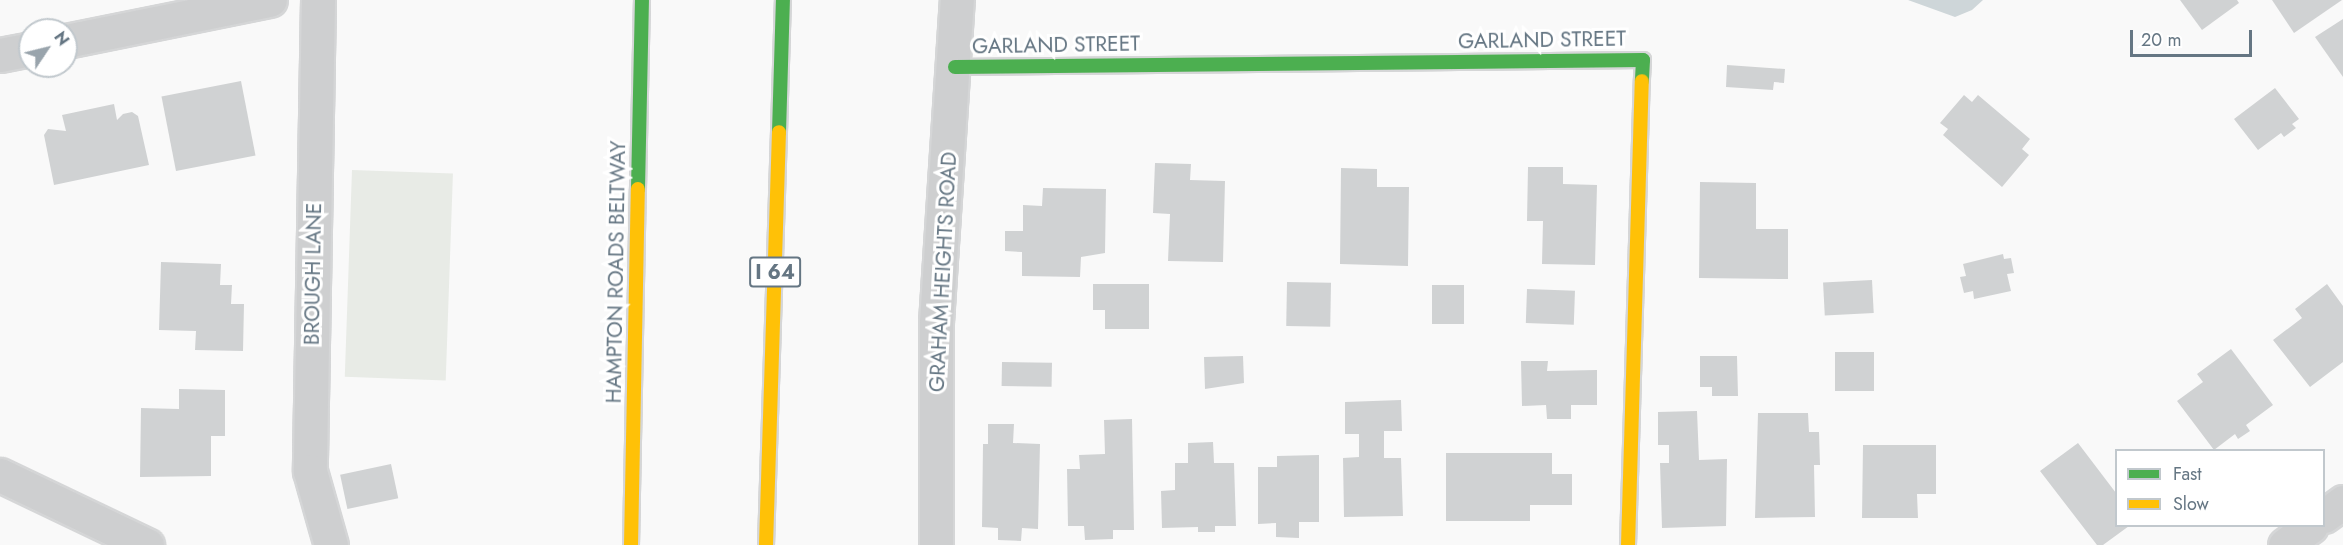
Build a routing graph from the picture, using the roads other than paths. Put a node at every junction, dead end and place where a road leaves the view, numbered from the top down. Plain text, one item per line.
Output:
1 (270, 0) edge
2 (318, 0) edge
3 (642, 0) edge
4 (783, 0) edge
5 (957, 0) edge
6 (78, 39) edge
7 (18, 51) edge
8 (0, 55) edge
9 (955, 67) junction
10 (0, 475) edge
11 (2343, 502) edge
12 (2325, 515) edge
13 (2308, 527) edge
14 (147, 545) edge
15 (331, 545) edge
16 (631, 545) edge
17 (766, 545) edge
18 (936, 545) edge
19 (1628, 545) edge
20 (2285, 545) edge

1 - 6 street
2 - 15 street, BROUGH LANE
3 - 16 main road, HAMPTON ROADS BELTWAY
4 - 17 main road, I 64
5 - 9 street, GRAHAM HEIGHTS ROAD
7 - 8 street
9 - 18 street, GRAHAM HEIGHTS ROAD
9 - 19 main road, GARLAND STREET
10 - 14 street
11 - 12 street
13 - 20 street

